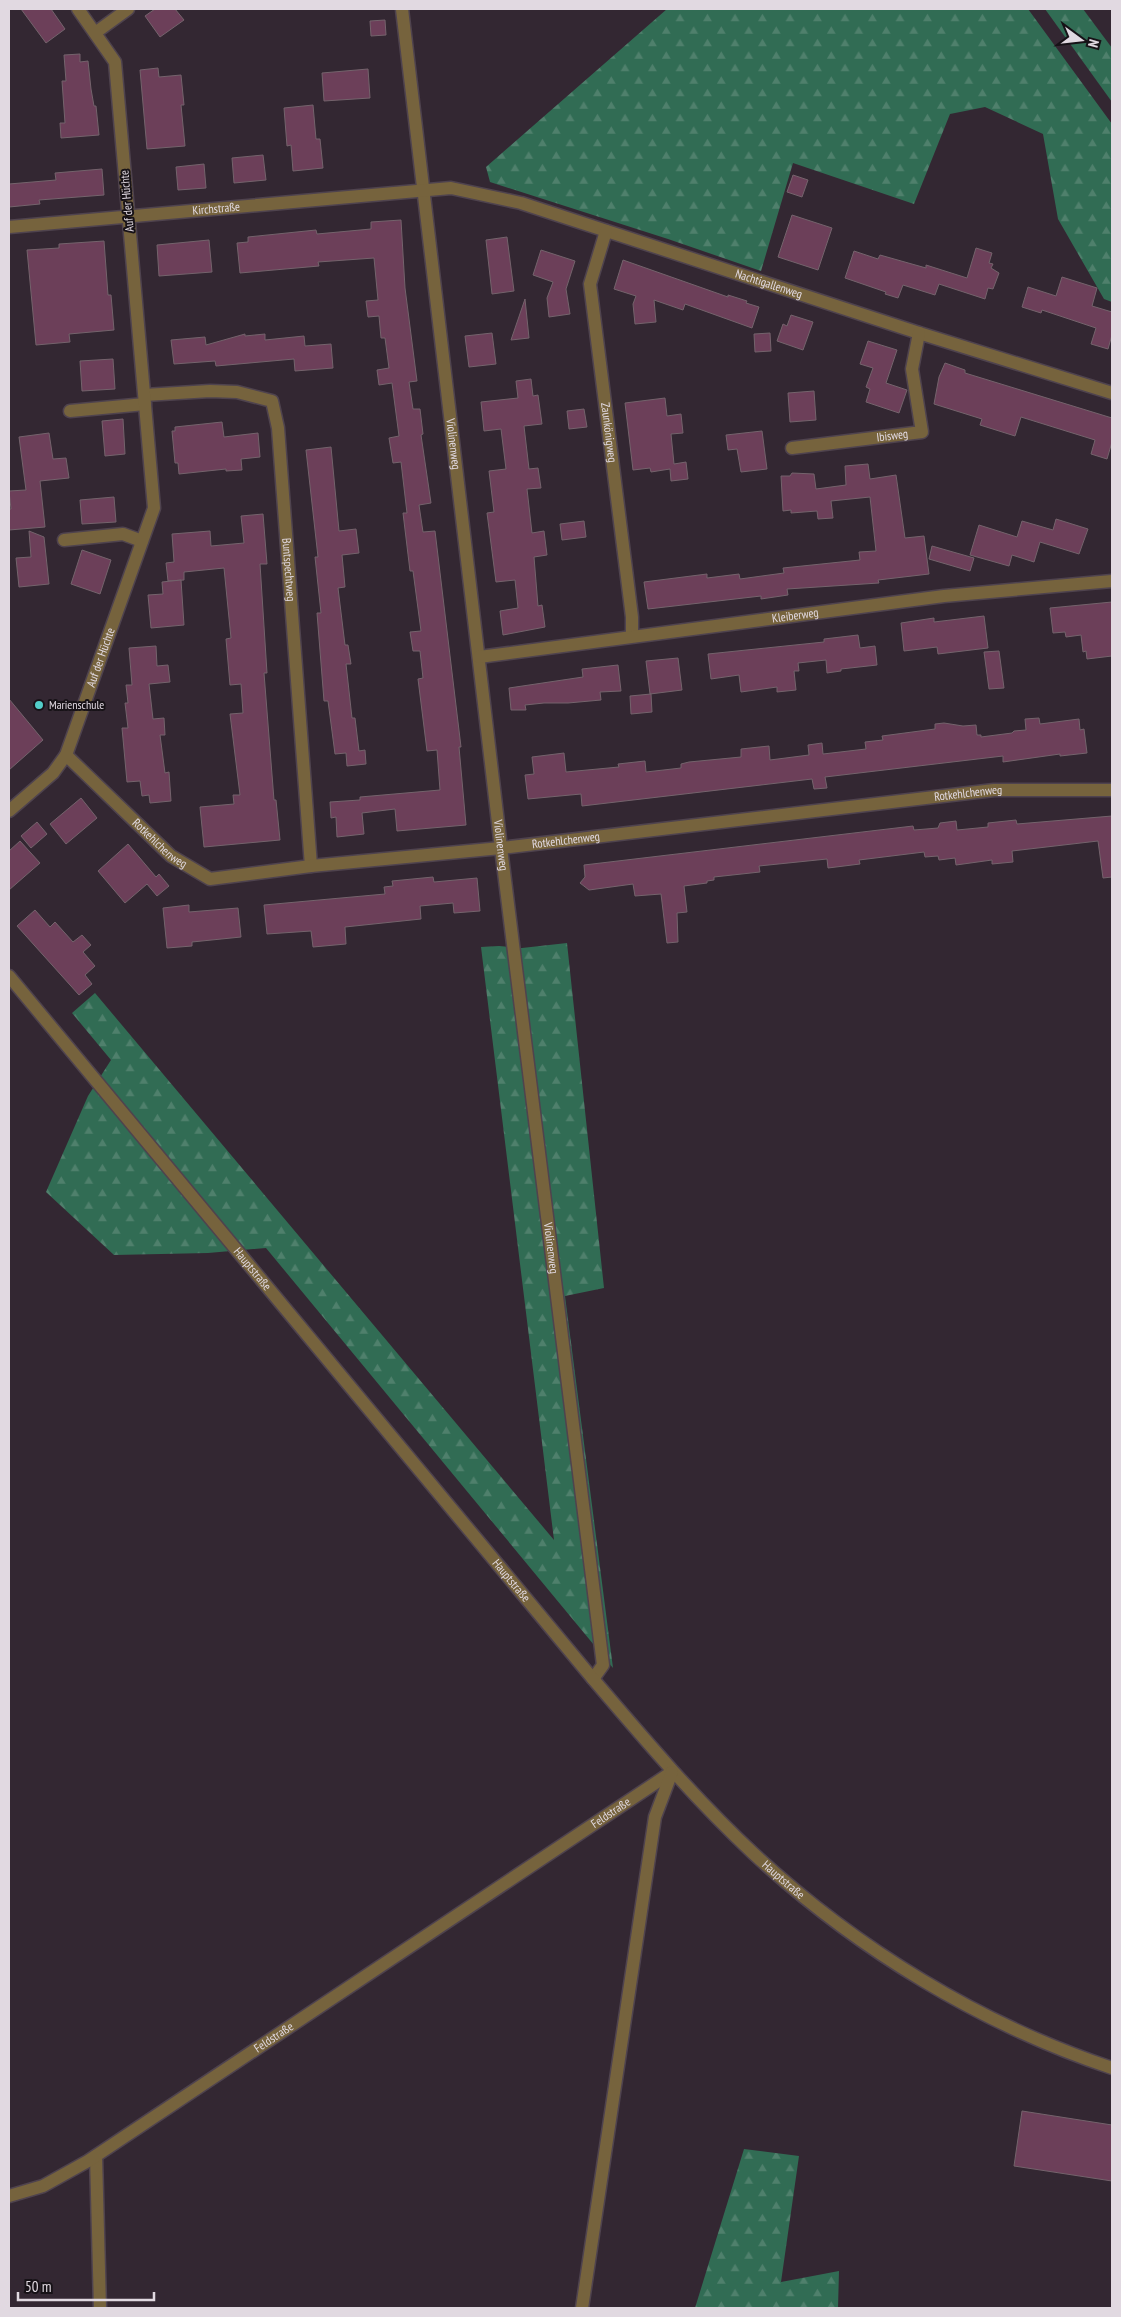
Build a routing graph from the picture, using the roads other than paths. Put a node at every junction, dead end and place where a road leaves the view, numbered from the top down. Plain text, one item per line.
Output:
1 (78, 9) edge
2 (128, 9) edge
3 (402, 9) edge
4 (95, 32) junction
5 (422, 191) junction
6 (128, 218) junction
7 (9, 227) edge
8 (606, 230) junction
9 (919, 334) junction
10 (1112, 394) edge
11 (145, 399) junction
12 (70, 412) dead end
13 (792, 448) dead end
14 (64, 540) dead end
15 (142, 541) junction
16 (1112, 582) edge
17 (632, 636) junction
18 (479, 657) junction
19 (66, 755) junction
20 (1112, 790) edge
21 (9, 811) edge
22 (501, 848) junction
23 (311, 866) junction
24 (9, 976) edge
25 (593, 1679) junction
26 (672, 1772) junction
27 (1112, 2068) edge
28 (96, 2156) junction
29 (9, 2196) edge
30 (100, 2308) edge
31 (582, 2308) edge

1 - 4 street, Auf der Hüchte
2 - 4 street
3 - 5 street, Violinenweg
4 - 6 street, Auf der Hüchte
5 - 6 street, Kirchstraße
5 - 8 street, Nachtigallenweg
5 - 18 street, Violinenweg
6 - 7 street, Kirchstraße
6 - 11 street, Auf der Hüchte
8 - 9 street, Nachtigallenweg
8 - 17 street, Zaunkönigweg
9 - 10 street, Nachtigallenweg
9 - 13 street, Ibisweg
11 - 12 street
11 - 15 street, Auf der Hüchte
11 - 23 street, Buntspechtweg
14 - 15 street
15 - 19 street, Auf der Hüchte
16 - 17 street, Kleiberweg
17 - 18 street, Kleiberweg
18 - 22 street, Violinenweg
19 - 21 street, Auf der Hüchte
19 - 23 street, Rotkehlchenweg
20 - 22 street, Rotkehlchenweg
22 - 23 street, Rotkehlchenweg
22 - 25 street, Violinenweg
24 - 25 street, Hauptstraße
25 - 26 street, Hauptstraße
26 - 27 street, Hauptstraße
26 - 28 street, Feldstraße
26 - 31 street
28 - 29 street, Feldstraße
28 - 30 street

